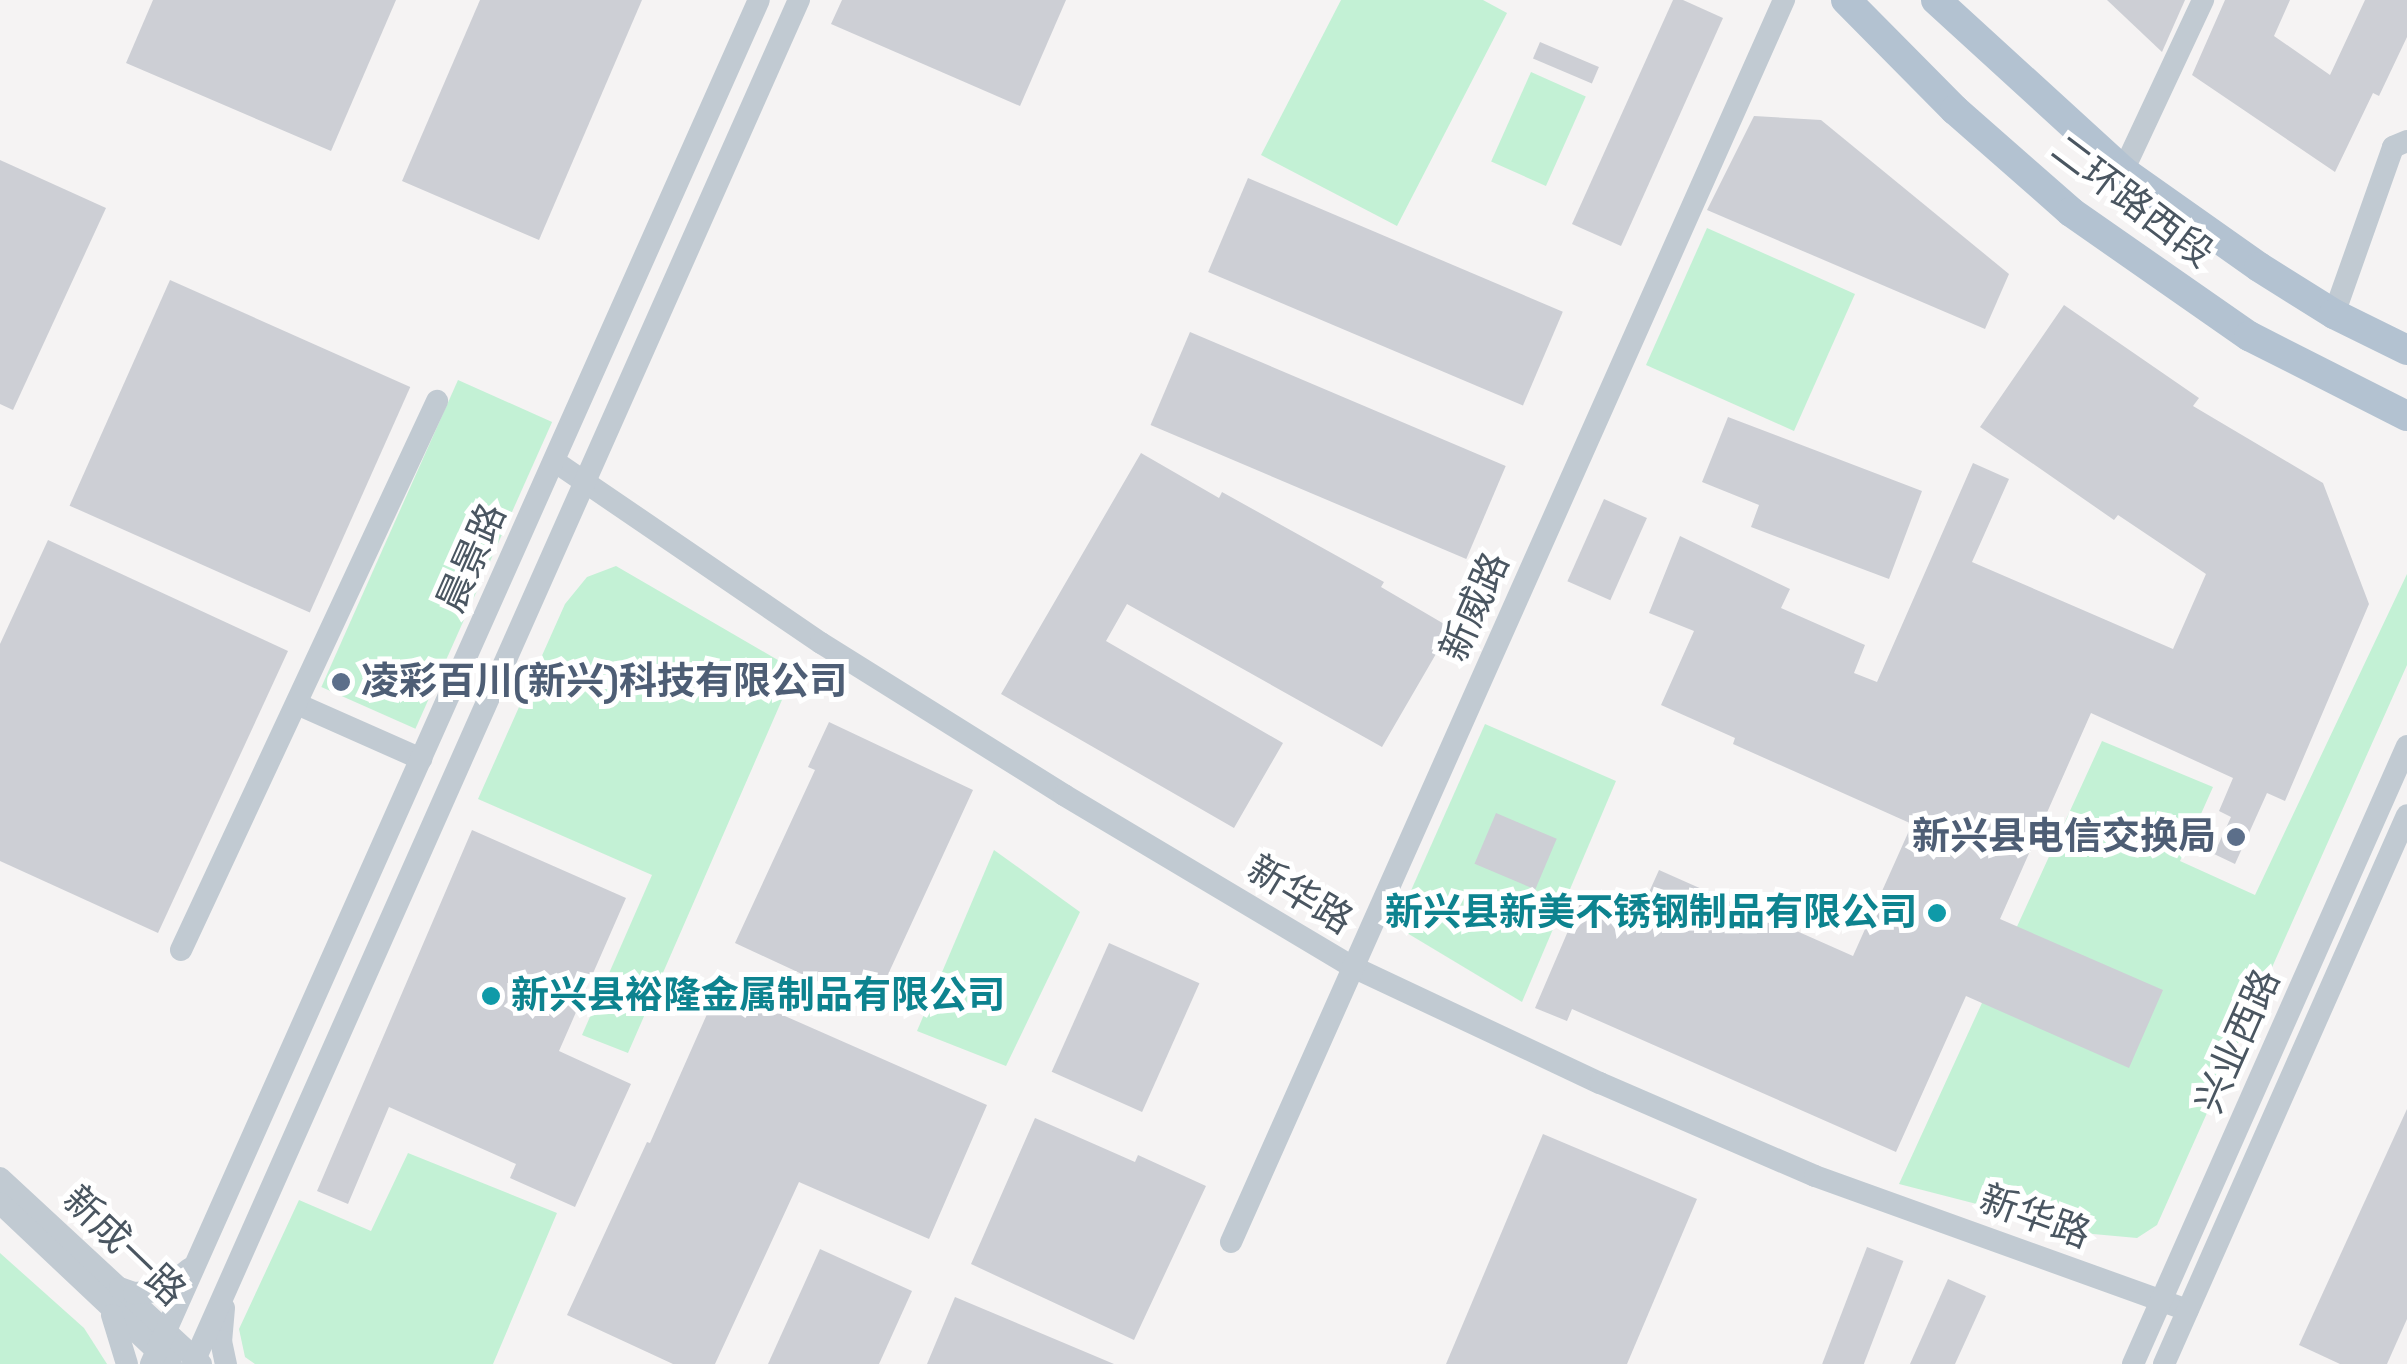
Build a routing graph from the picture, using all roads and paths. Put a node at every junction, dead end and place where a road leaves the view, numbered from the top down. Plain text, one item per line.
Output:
1 (759, 0) edge
2 (799, 0) edge
3 (1784, 0) edge
4 (1846, 0) edge
5 (1936, 0) edge
6 (2203, 0) edge
7 (2407, 141) edge
8 (2123, 171) junction
9 (2334, 314) junction
10 (2407, 350) edge
11 (437, 401) dead end
12 (2407, 416) edge
13 (554, 461) junction
14 (584, 484) junction
15 (297, 704) junction
16 (2407, 746) edge
17 (421, 759) junction
18 (2407, 815) edge
19 (181, 950) dead end
20 (1353, 967) junction
21 (0, 1178) edge
22 (0, 1203) edge
23 (1231, 1242) dead end
24 (198, 1259) junction
25 (228, 1285) junction
26 (112, 1294) junction
27 (2162, 1300) junction
28 (2188, 1310) junction
29 (161, 1353) edge
30 (196, 1362) edge
31 (127, 1364) edge
32 (226, 1364) edge
33 (2134, 1364) edge
34 (2164, 1364) edge

1 - 13 street, 晨景路
2 - 14 street, 晨景路
3 - 20 street, 新威路
4 - 12 main road, 二环路西段
5 - 8 main road, 二环路西段
6 - 8 street
7 - 9 street
8 - 9 main road, 二环路西段
9 - 10 main road, 二环路西段
11 - 15 street
13 - 14 street, 新华路
13 - 17 street, 晨景路
14 - 20 street, 新华路
14 - 25 street, 晨景路
15 - 17 street
15 - 19 street
16 - 27 street, 兴业西路
17 - 24 street, 晨景路
18 - 28 street, 兴业西路
20 - 23 street, 新威路
20 - 27 street, 新华路
21 - 26 street, 新成一路
22 - 26 street, 新成一路
24 - 26 street
24 - 29 street, 晨景路
25 - 30 street, 晨景路
25 - 32 street
26 - 29 street, 新成一路
26 - 31 street
27 - 28 street, 新华路
27 - 33 street, 兴业西路
28 - 34 street, 兴业西路
29 - 30 street, 新成一路

